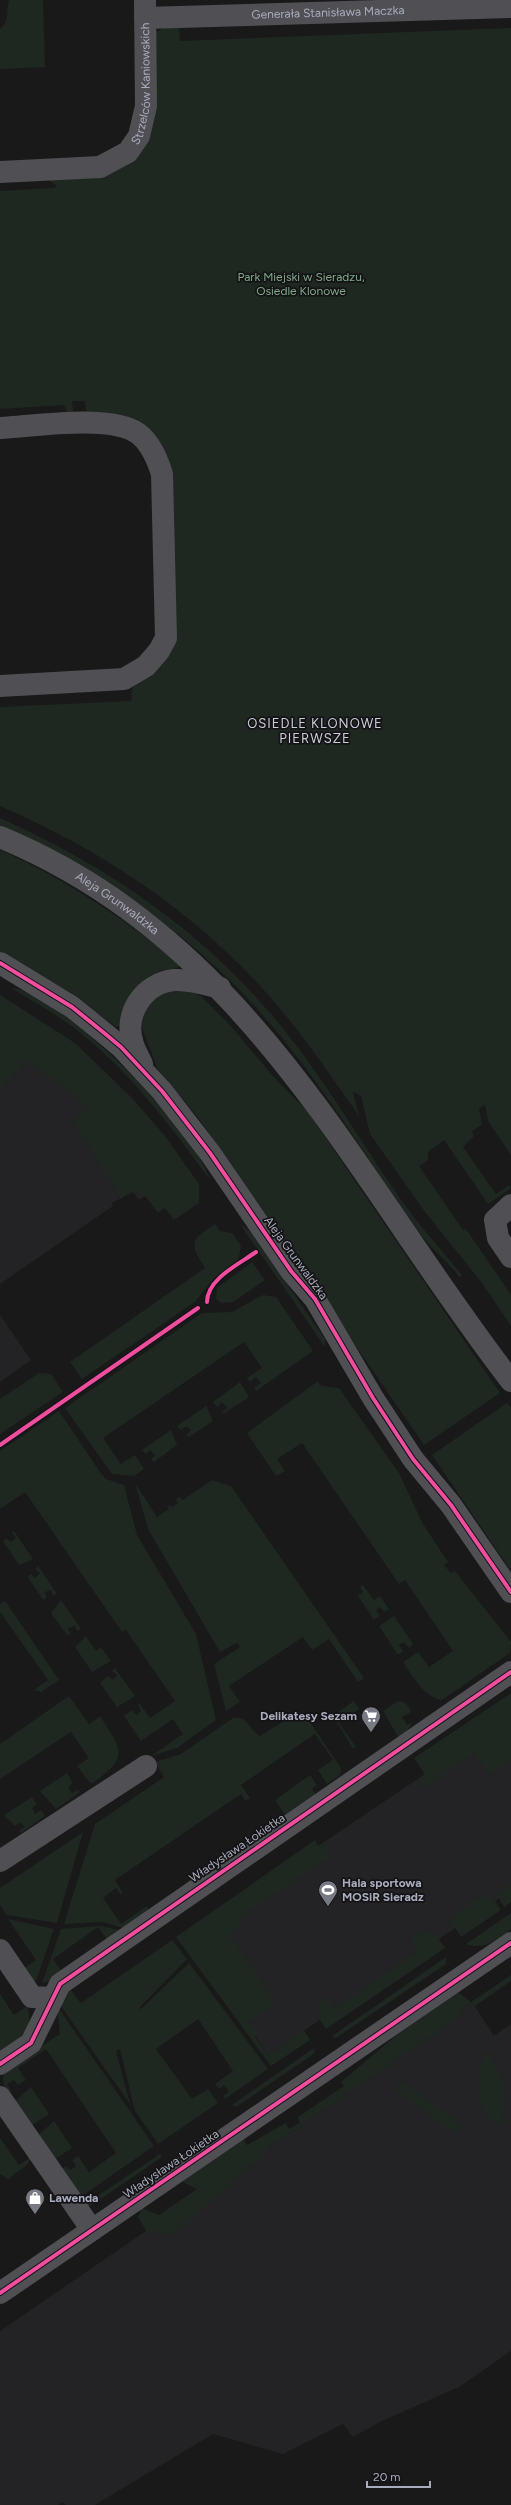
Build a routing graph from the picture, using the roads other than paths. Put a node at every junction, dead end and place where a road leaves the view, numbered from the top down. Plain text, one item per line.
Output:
1 (511, 7) edge
2 (145, 9) edge
3 (0, 172) edge
4 (0, 428) edge
5 (0, 686) edge
6 (0, 837) edge
7 (0, 964) edge
8 (221, 989) junction
9 (146, 1072) junction
10 (511, 1205) edge
11 (511, 1257) edge
12 (511, 1380) edge
13 (511, 1592) edge
14 (511, 1672) edge
15 (146, 1766) dead end
16 (0, 1861) edge
17 (511, 1943) edge
18 (0, 1950) edge
19 (53, 1998) junction
20 (0, 2064) edge
21 (0, 2097) edge
22 (92, 2230) junction
23 (0, 2293) edge

1 - 2 street, Generała Stanisława Maczka
2 - 3 street, Strzelców Kaniowskich
4 - 5 street
6 - 8 street, Aleja Grunwaldzka
7 - 9 street, Aleja Grunwaldzka
8 - 9 street, Aleja Grunwaldzka
8 - 12 street, Aleja Grunwaldzka
9 - 13 street, Aleja Grunwaldzka
10 - 11 street
14 - 19 street, Władysława Łokietka
15 - 16 street
17 - 22 street, Władysława Łokietka
18 - 19 street
19 - 20 street, Władysława Łokietka
21 - 22 street
22 - 23 street, Władysława Łokietka

